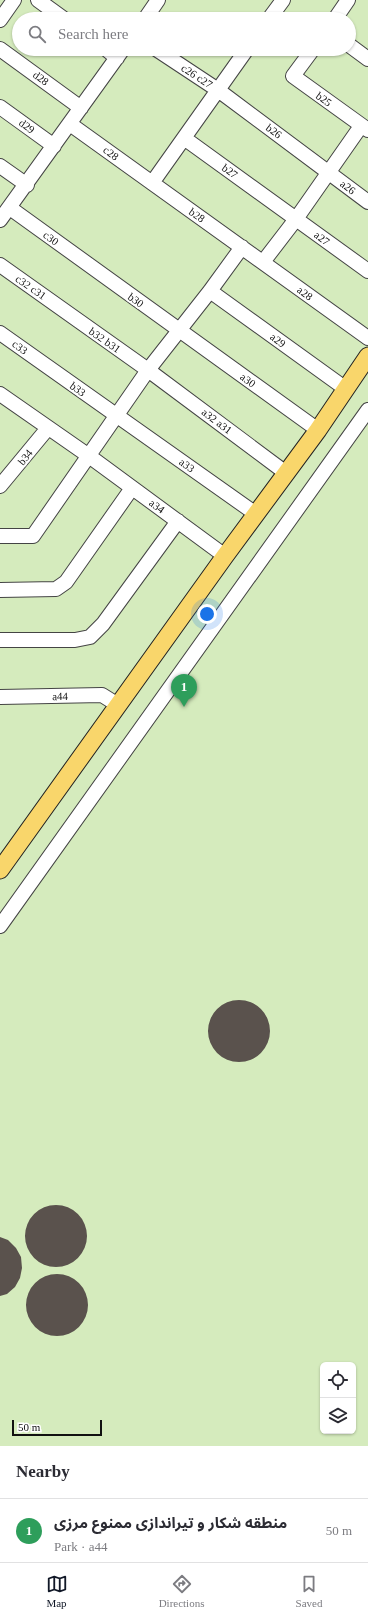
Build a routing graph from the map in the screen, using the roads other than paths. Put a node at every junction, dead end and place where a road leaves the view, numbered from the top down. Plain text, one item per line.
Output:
1 (14, 0) edge
2 (38, 0) edge
3 (158, 0) edge
4 (282, 0) edge
5 (348, 0) edge
6 (54, 12) edge
7 (150, 12) edge
8 (274, 12) edge
9 (340, 12) edge
10 (0, 20) edge
11 (0, 49) edge
12 (356, 50) edge
13 (118, 56) edge
14 (167, 56) edge
15 (243, 56) edge
16 (308, 56) edge
17 (368, 59) edge
18 (218, 90) junction
19 (0, 107) edge
20 (81, 108) junction
21 (70, 124) junction
22 (362, 126) edge
23 (184, 138) junction
24 (54, 146) junction
25 (0, 166) edge
26 (329, 173) junction
27 (152, 183) junction
28 (27, 185) junction
29 (368, 202) edge
30 (276, 205) joint
31 (10, 208) junction
32 (296, 219) junction
33 (0, 220) edge
34 (242, 247) junction
35 (263, 262) junction
36 (0, 265) edge
37 (93, 269) joint
38 (368, 271) edge
39 (210, 291) junction
40 (62, 309) joint
41 (178, 331) junction
42 (0, 333) edge
43 (368, 338) edge
44 (368, 356) edge
45 (39, 361) joint
46 (148, 370) junction
47 (346, 389) junction
48 (1, 396) edge
49 (368, 410) edge
50 (117, 416) junction
51 (48, 428) junction
52 (318, 430) junction
53 (89, 456) junction
54 (286, 472) junction
55 (0, 486) edge
56 (132, 488) junction
57 (256, 514) junction
58 (178, 521) junction
59 (0, 536) edge
60 (225, 556) junction
61 (0, 590) edge
62 (0, 640) edge
63 (0, 697) edge
64 (118, 705) junction
65 (0, 870) edge
66 (0, 926) edge

1 - 10 street
2 - 6 street
3 - 7 street
4 - 8 street
5 - 9 street
11 - 20 street, d28
12 - 17 street
13 - 20 street
14 - 18 street, c26 c27
15 - 18 street
16 - 22 street, b25
18 - 23 street
18 - 26 street, b26
19 - 24 street, d29
20 - 21 street
21 - 24 street
21 - 27 street, c28
22 - 26 street
23 - 27 street
23 - 30 street, b27
24 - 28 street
25 - 28 street
26 - 29 street, a26
26 - 32 street
27 - 34 street, b28
28 - 31 street
30 - 32 street, a27
31 - 33 street
31 - 37 street, c30
32 - 35 street
32 - 38 street, a27
34 - 35 street, a28
34 - 39 street
35 - 43 street, a28
36 - 40 street, c32 c31
37 - 41 street, b30
39 - 41 street
39 - 47 street, a29
40 - 46 street, b32 b31
41 - 46 street
41 - 52 street, a30
42 - 45 street, c33
44 - 47 main road
45 - 50 street, b33
46 - 50 street
46 - 54 street, a32 a31
47 - 52 main road
48 - 51 street
49 - 66 street
50 - 53 street
50 - 57 street, a33
51 - 53 street
51 - 55 street, b34
52 - 54 main road
53 - 56 street, a34
53 - 59 street
54 - 57 main road
56 - 58 street, a34
56 - 61 street
57 - 60 main road
58 - 60 street, a34
58 - 62 street
60 - 64 main road
63 - 64 street, a44
64 - 65 main road

